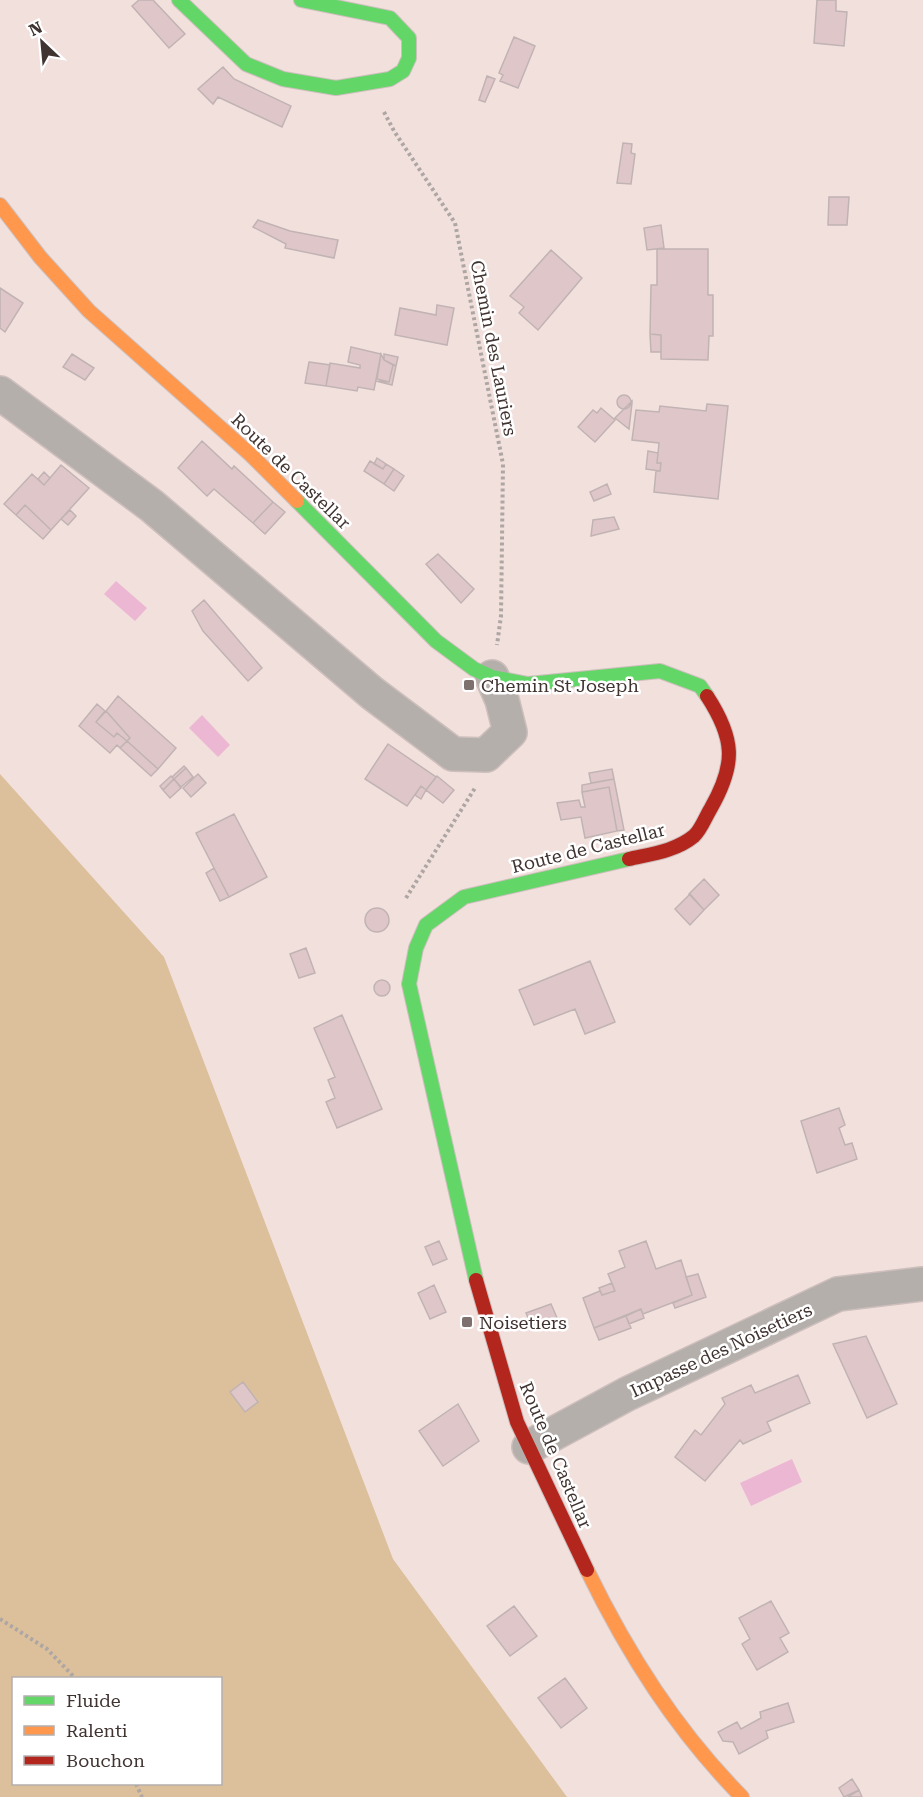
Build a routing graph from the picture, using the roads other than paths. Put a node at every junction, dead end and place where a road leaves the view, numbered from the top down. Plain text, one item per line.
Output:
1 (179, 0) edge
2 (301, 0) edge
3 (0, 205) edge
4 (0, 393) edge
5 (492, 677) junction
6 (923, 1284) edge
7 (529, 1447) junction
8 (742, 1797) edge

1 - 2 street
3 - 5 street, Route de Castellar
4 - 5 street
5 - 7 street, Route de Castellar
6 - 7 street, Impasse des Noisetiers
7 - 8 street, Route de Castellar

